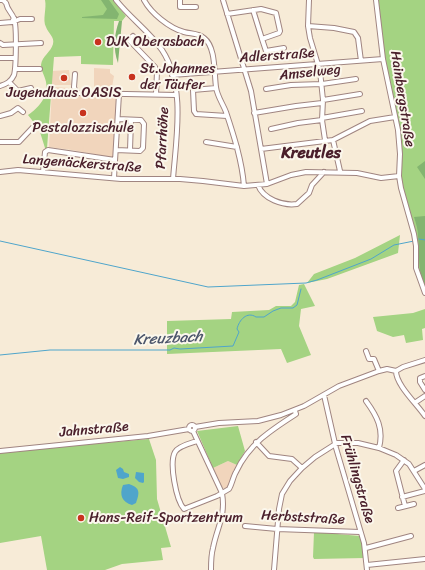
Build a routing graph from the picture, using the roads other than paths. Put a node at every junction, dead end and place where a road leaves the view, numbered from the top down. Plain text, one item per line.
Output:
1 (0, 0) edge
2 (3, 0) edge
3 (116, 0) edge
4 (144, 0) edge
5 (180, 0) edge
6 (223, 0) edge
7 (309, 0) edge
8 (376, 0) edge
9 (196, 7) dead end
10 (253, 10) junction
11 (227, 14) junction
12 (15, 19) junction
13 (32, 19) dead end
14 (0, 23) edge
15 (308, 26) junction
16 (262, 39) junction
17 (0, 43) edge
18 (41, 44) dead end
19 (15, 45) junction
20 (136, 46) dead end
21 (284, 48) dead end
22 (0, 58) edge
23 (16, 58) junction
24 (383, 59) junction
25 (361, 61) junction
26 (318, 64) junction
27 (16, 69) junction
28 (40, 69) dead end
29 (244, 70) junction
30 (215, 72) junction
31 (75, 74) dead end
32 (172, 75) junction
33 (356, 79) dead end
34 (9, 82) junction
35 (322, 84) junction
36 (0, 86) edge
37 (31, 88) dead end
38 (216, 88) junction
39 (266, 89) dead end
40 (118, 94) junction
41 (156, 94) junction
42 (176, 94) junction
43 (360, 94) dead end
44 (322, 102) junction
45 (362, 111) dead end
46 (23, 112) dead end
47 (254, 113) junction
48 (0, 116) edge
49 (227, 116) junction
50 (395, 117) junction
51 (118, 119) junction
52 (322, 119) junction
53 (131, 120) junction
54 (35, 125) dead end
55 (271, 129) dead end
56 (325, 140) junction
57 (333, 140) junction
58 (0, 142) edge
59 (206, 142) dead end
60 (237, 147) junction
61 (261, 149) junction
62 (116, 150) junction
63 (130, 150) junction
64 (115, 160) junction
65 (0, 172) edge
66 (43, 172) junction
67 (324, 172) junction
68 (340, 172) junction
69 (399, 176) junction
70 (114, 178) junction
71 (172, 179) junction
72 (267, 184) junction
73 (258, 185) junction
74 (244, 186) junction
75 (425, 293) edge
76 (366, 351) dead end
77 (425, 360) edge
78 (379, 371) junction
79 (396, 371) junction
80 (425, 376) edge
81 (425, 390) edge
82 (324, 394) junction
83 (425, 396) edge
84 (366, 401) dead end
85 (416, 402) junction
86 (295, 412) junction
87 (425, 416) edge
88 (192, 429) junction
89 (197, 441) junction
90 (256, 442) junction
91 (335, 444) junction
92 (379, 448) junction
93 (0, 450) edge
94 (404, 460) junction
95 (425, 465) edge
96 (302, 468) junction
97 (414, 471) junction
98 (425, 490) edge
99 (222, 493) junction
100 (402, 497) junction
101 (414, 504) dead end
102 (404, 506) junction
103 (398, 508) dead end
104 (245, 526) dead end
105 (277, 529) junction
106 (360, 532) junction
107 (411, 536) dead end
108 (366, 548) junction
109 (425, 559) edge
110 (367, 568) edge
111 (211, 570) edge
112 (274, 570) edge

1 - 2 street
2 - 12 street
3 - 32 street, Pfarrhöhe
4 - 30 street
5 - 9 street
6 - 11 street
7 - 15 street
8 - 24 street, Hainbergstraße
10 - 11 street
10 - 16 street
10 - 16 street
11 - 29 street
12 - 13 street
12 - 14 street
12 - 19 street
15 - 25 street
15 - 26 street
16 - 21 street
17 - 19 street
18 - 19 street
19 - 23 street
20 - 41 street
22 - 23 street
23 - 27 street
24 - 25 street, Adlerstraße
24 - 50 street, Hainbergstraße
25 - 26 street, Adlerstraße
26 - 29 street, Adlerstraße
26 - 35 street
27 - 28 street
27 - 34 street
29 - 30 street, Adlerstraße
29 - 47 street
30 - 32 street, Adlerstraße
30 - 38 street
31 - 40 street
32 - 42 street, Pfarrhöhe
33 - 35 street, Amselweg
34 - 36 street
34 - 37 street
35 - 39 street, Amselweg
35 - 44 street
38 - 49 street
38 - 49 street
40 - 41 street
40 - 51 street
41 - 42 street
42 - 71 street, Pfarrhöhe
43 - 44 street
44 - 47 street
44 - 52 street
45 - 52 street
46 - 48 street
47 - 61 street
49 - 60 street
50 - 57 street
50 - 69 street, Hainbergstraße
51 - 53 street
51 - 62 street
52 - 55 street
52 - 56 street
53 - 63 street
53 - 63 street
54 - 58 street
56 - 57 street
56 - 61 street
57 - 68 street
59 - 60 street
60 - 74 street
61 - 72 street
62 - 63 street
62 - 64 street
64 - 66 street
64 - 70 street
65 - 66 street, Langenäckerstraße
66 - 70 street, Langenäckerstraße
67 - 68 street, Langenäckerstraße
67 - 72 street, Langenäckerstraße
67 - 73 street
68 - 69 street, Langenäckerstraße
69 - 75 street, Hainbergstraße
70 - 71 street, Langenäckerstraße
71 - 74 street, Langenäckerstraße
72 - 73 street, Langenäckerstraße
73 - 74 street, Langenäckerstraße
76 - 78 street
77 - 79 street, Jahnstraße
78 - 79 street, Jahnstraße
78 - 82 street, Jahnstraße
79 - 85 street
80 - 81 street
82 - 86 street, Jahnstraße
82 - 91 street, Frühlingstraße
83 - 85 street
84 - 92 street
85 - 87 street
86 - 88 street, Jahnstraße
86 - 90 street
88 - 89 street
88 - 93 street, Jahnstraße
89 - 99 street
89 - 99 street
90 - 96 street
90 - 99 street
91 - 92 street
91 - 96 street
91 - 106 street, Frühlingstraße
92 - 94 street
94 - 97 street
94 - 100 street
95 - 97 street
96 - 105 street
97 - 98 street
98 - 100 street
99 - 111 street
100 - 102 street
101 - 102 street
102 - 103 street
104 - 105 street, Herbststraße
105 - 106 street, Herbststraße
105 - 112 street
106 - 108 street, Frühlingstraße
107 - 108 street
108 - 110 street, Frühlingstraße
109 - 110 street

